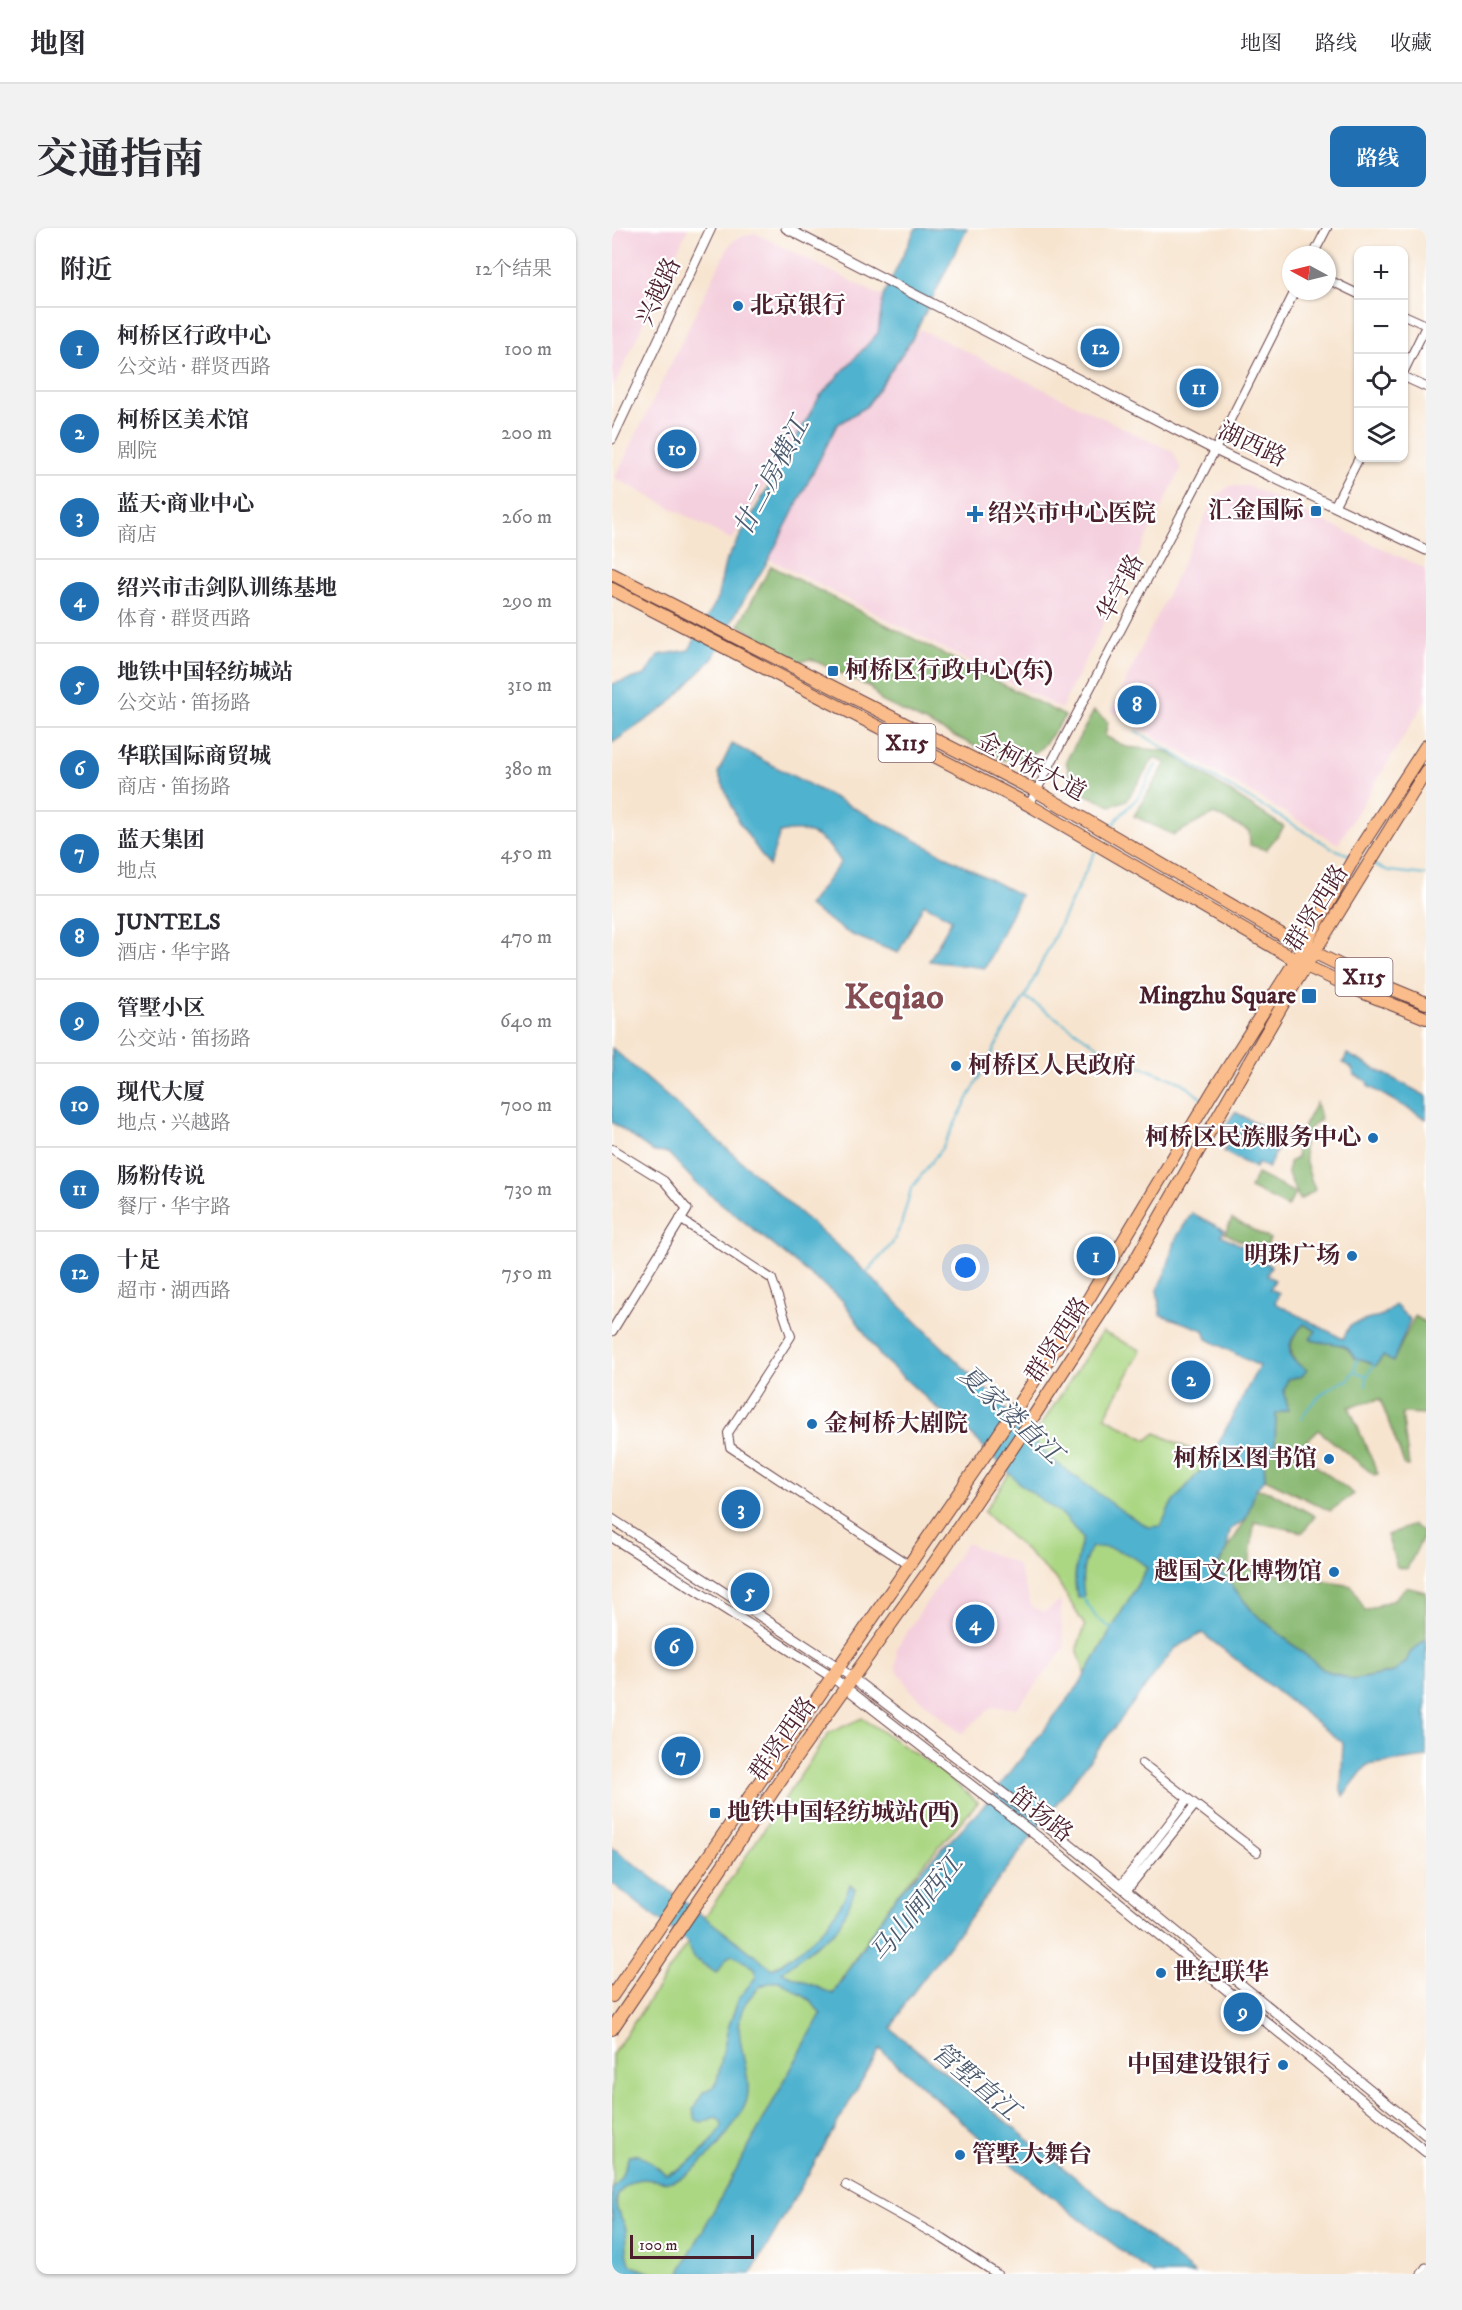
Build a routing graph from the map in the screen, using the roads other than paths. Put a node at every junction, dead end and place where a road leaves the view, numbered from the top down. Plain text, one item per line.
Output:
1 (711, 228) edge
2 (786, 228) edge
3 (1326, 228) edge
4 (1317, 246) edge
5 (1336, 283) edge
6 (1354, 292) edge
7 (1290, 300) edge
8 (1408, 317) edge
9 (1426, 326) edge
10 (1408, 364) edge
11 (1408, 379) edge
12 (1426, 387) edge
13 (612, 439) edge
14 (1215, 450) junction
15 (1357, 462) edge
16 (1335, 505) junction
17 (1426, 550) edge
18 (612, 574) edge
19 (612, 589) edge
20 (1426, 746) edge
21 (1426, 771) edge
22 (1036, 791) junction
23 (1029, 805) junction
24 (1309, 949) junction
25 (1301, 963) junction
26 (1426, 1003) edge
27 (1426, 1018) edge
28 (612, 1149) edge
29 (687, 1209) joint
30 (680, 1219) junction
31 (615, 1319) edge
32 (612, 1331) edge
33 (612, 1519) edge
34 (612, 1537) edge
35 (909, 1565) junction
36 (835, 1672) junction
37 (849, 1683) junction
38 (1142, 1763) dead end
39 (1188, 1799) junction
40 (1195, 1805) junction
41 (1257, 1852) dead end
42 (1123, 1888) junction
43 (612, 1996) edge
44 (612, 2029) edge
45 (1426, 2135) edge
46 (1426, 2152) edge
47 (846, 2185) dead end
48 (1426, 2268) edge
49 (997, 2274) edge
50 (1422, 2274) edge

1 - 13 street, 兴越路
2 - 14 street, 湖西路
3 - 4 street
5 - 6 street
7 - 14 street, 华宇路
8 - 9 street
9 - 10 street
11 - 12 street
14 - 16 street, 湖西路
14 - 22 street, 华宇路
15 - 16 street
16 - 17 street, 湖西路
18 - 22 main road, 金柯桥大道 / X115
19 - 23 main road, 金柯桥大道 / X115
20 - 24 main road, 群贤西路
21 - 24 main road, 群贤西路
22 - 23 street, 华宇路
22 - 24 main road, 金柯桥大道 / X115
23 - 25 main road, 金柯桥大道 / X115
24 - 25 main road, 群贤西路
24 - 26 main road, 金柯桥大道 / X115
25 - 27 main road, 金柯桥大道 / X115
25 - 35 main road, 群贤西路
25 - 37 main road, 群贤西路
28 - 29 street
29 - 30 street
30 - 31 street
30 - 35 street
31 - 32 street
33 - 36 street, 笛扬路
34 - 36 street, 笛扬路
35 - 36 main road, 群贤西路
36 - 37 street, 笛扬路
36 - 43 main road, 群贤西路
37 - 42 street, 笛扬路
37 - 44 main road, 群贤西路
37 - 46 street, 笛扬路
38 - 39 street
39 - 40 street
39 - 42 street
40 - 41 street
40 - 42 street
42 - 45 street, 笛扬路
47 - 49 street
48 - 50 street

